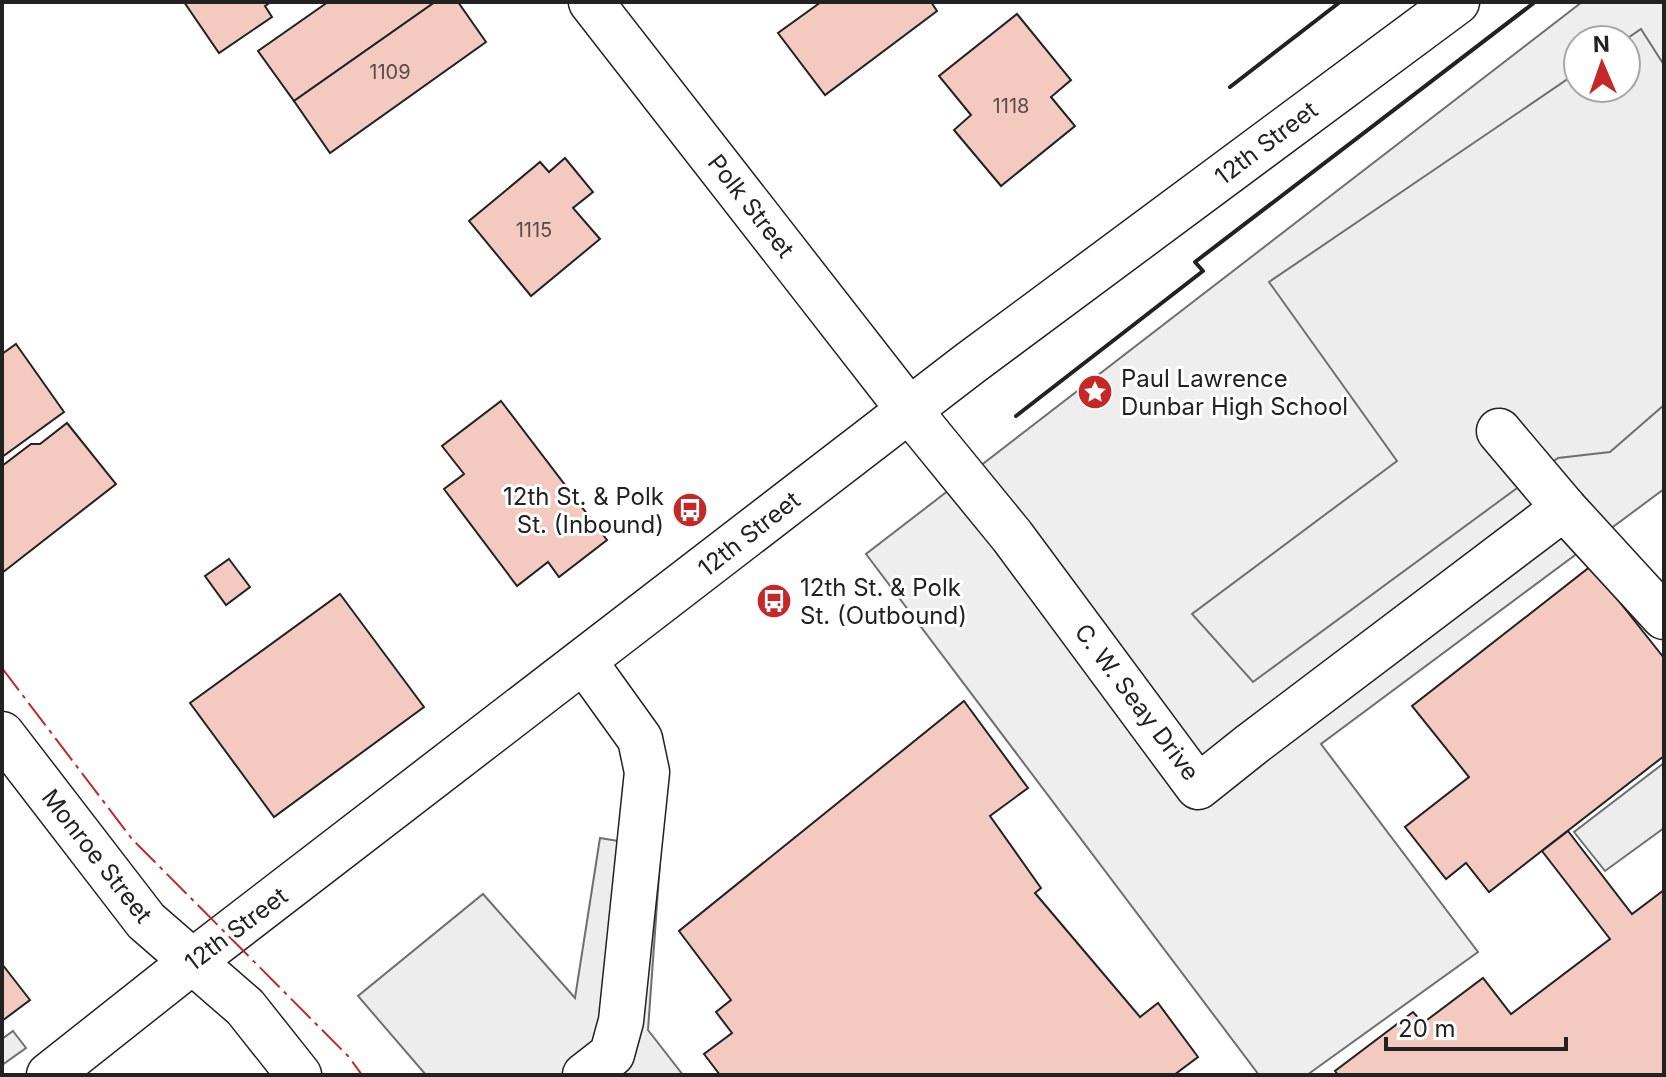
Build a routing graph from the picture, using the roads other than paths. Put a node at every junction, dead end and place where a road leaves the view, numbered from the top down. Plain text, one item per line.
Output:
1 (591, 2) edge
2 (1457, 2) edge
3 (909, 410) junction
4 (1499, 431) dead end
5 (1564, 508) junction
6 (1664, 617) edge
7 (584, 661) junction
8 (2, 734) edge
9 (193, 961) junction
10 (49, 1075) edge
11 (299, 1075) edge
12 (585, 1075) edge

1 - 3 main road, Polk Street
2 - 3 main road, 12th Street
3 - 5 main road, C. W. Seay Drive
3 - 7 main road, 12th Street
4 - 5 main road
5 - 6 main road
7 - 9 main road, 12th Street
7 - 12 main road
8 - 9 main road, Monroe Street
9 - 10 main road, 12th Street
9 - 11 main road, Monroe Street

